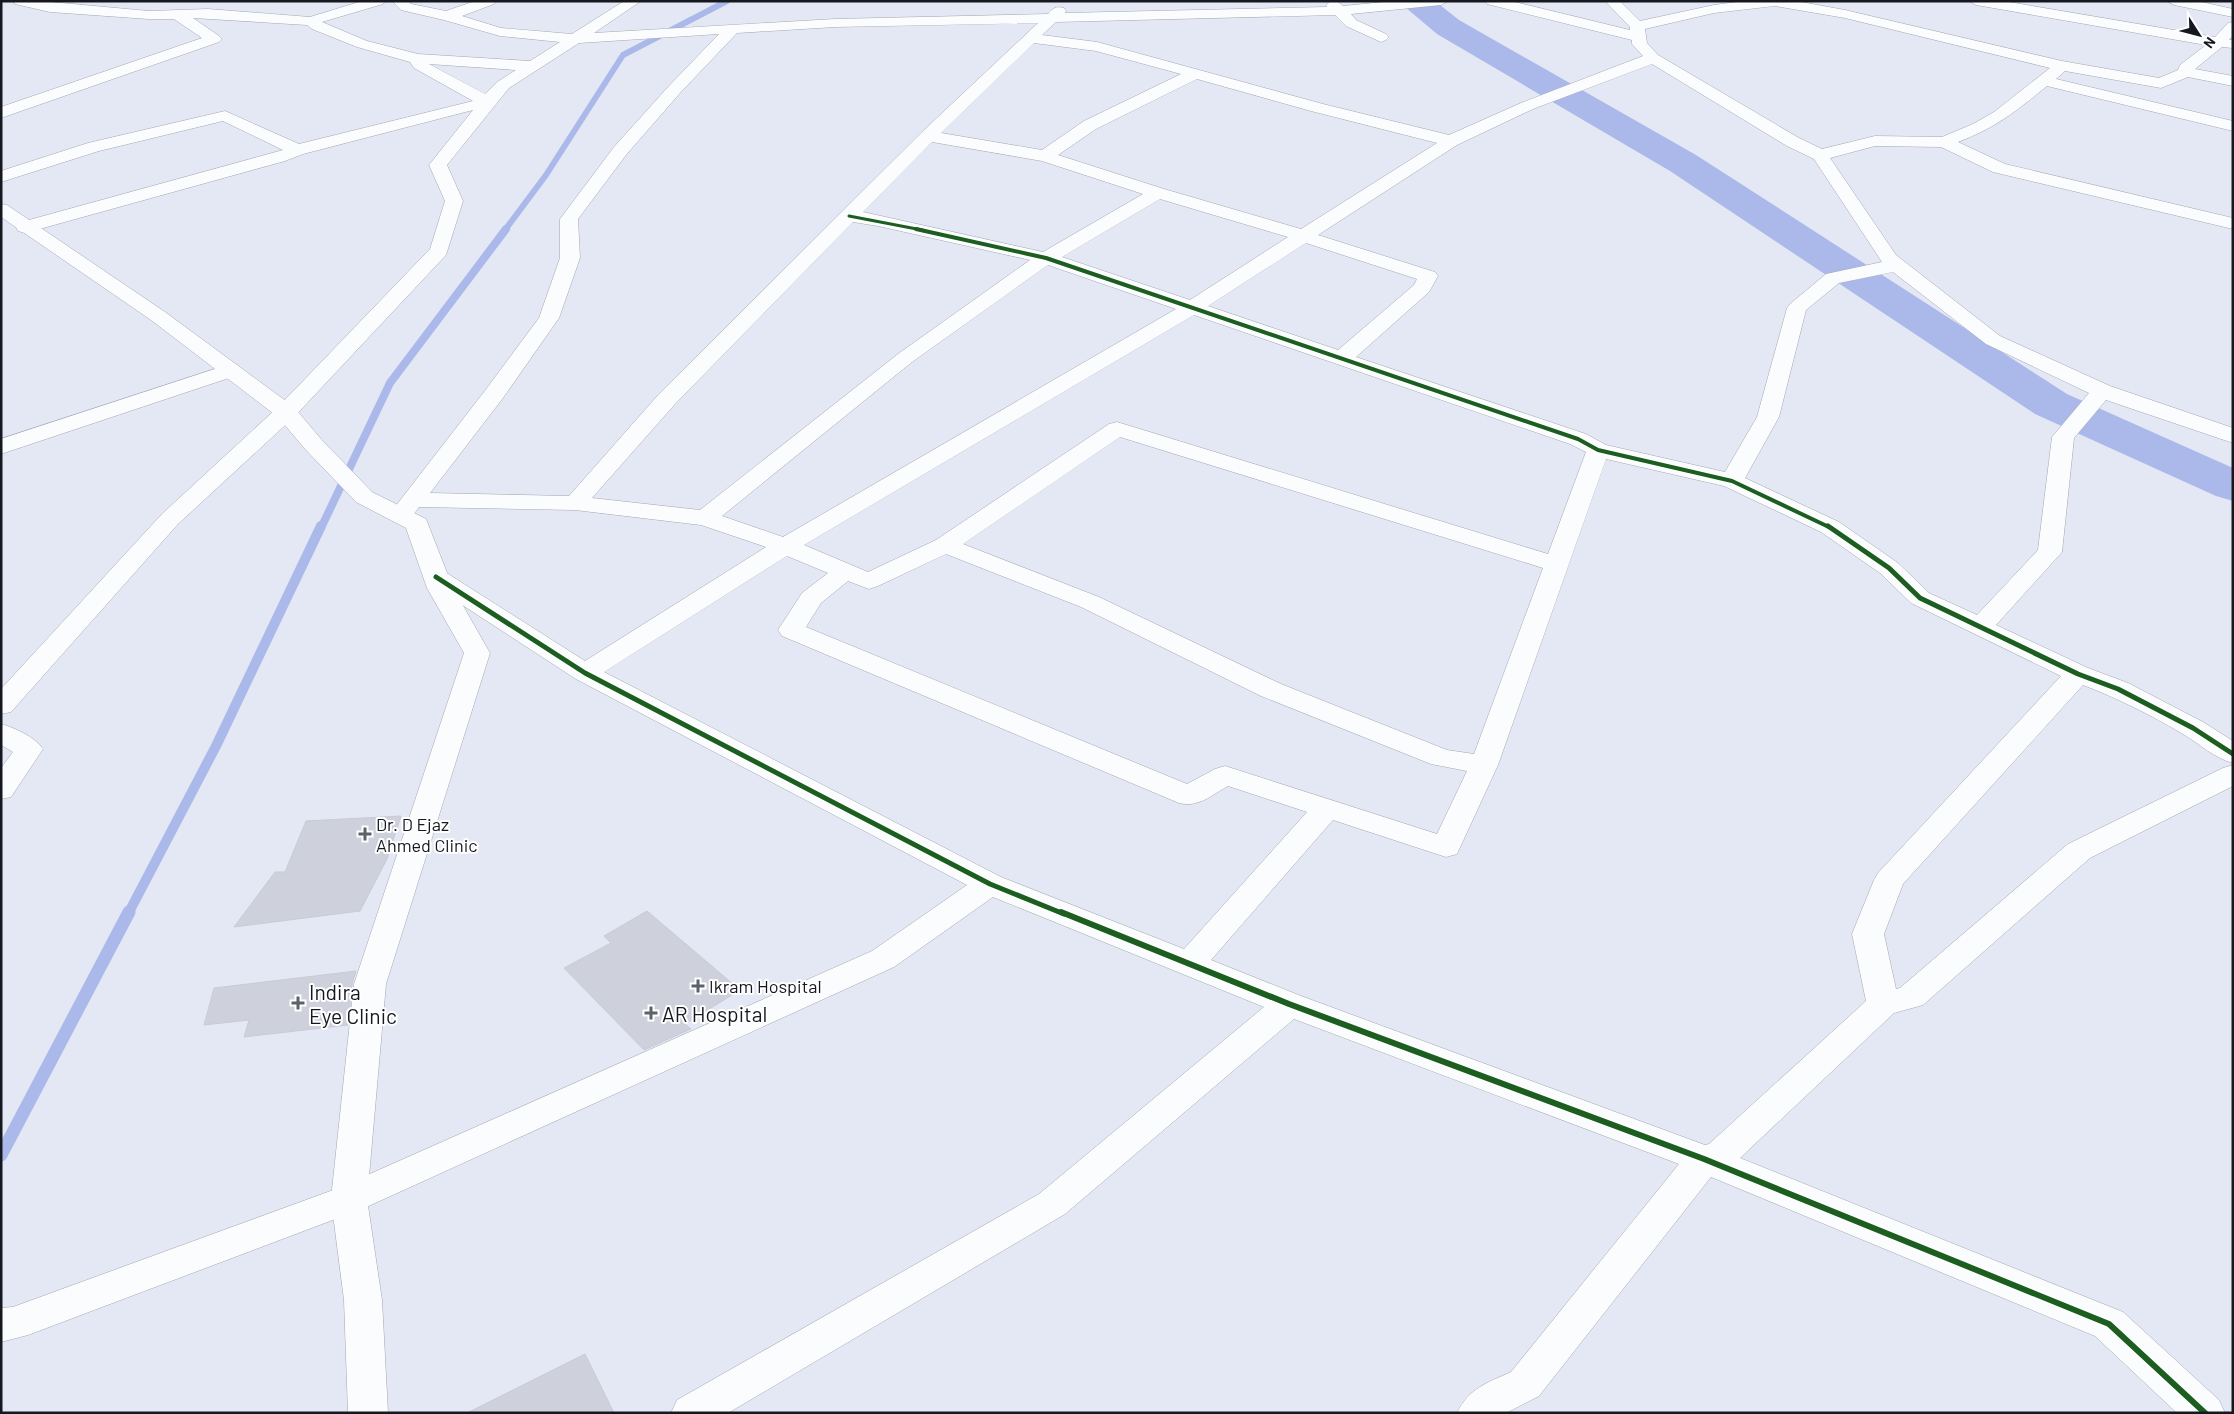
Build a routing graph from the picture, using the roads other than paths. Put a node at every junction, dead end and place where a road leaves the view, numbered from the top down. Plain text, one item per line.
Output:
1 (20, 1) edge
2 (215, 1) edge
3 (378, 1) edge
4 (399, 1) edge
5 (489, 1) edge
6 (634, 1) edge
7 (1069, 1) edge
8 (1441, 1) edge
9 (1492, 1) edge
10 (1612, 1) edge
11 (1976, 1) edge
12 (2174, 1) edge
13 (1775, 2) edge
14 (2008, 4) edge
15 (1334, 6) edge
16 (911, 8) dead end
17 (2233, 13) edge
18 (176, 14) junction
19 (447, 16) junction
20 (1053, 17) junction
21 (1991, 18) dead end
22 (312, 21) junction
23 (899, 21) junction
24 (2233, 26) edge
25 (733, 29) junction
26 (1977, 30) dead end
27 (1638, 32) junction
28 (1381, 37) dead end
29 (1029, 38) junction
30 (575, 39) junction
31 (1963, 42) junction
32 (2226, 43) edge
33 (1653, 58) junction
34 (416, 59) junction
35 (533, 66) junction
36 (2062, 66) junction
37 (2186, 72) junction
38 (1196, 73) junction
39 (2044, 81) junction
40 (2233, 81) edge
41 (488, 102) junction
42 (1, 113) edge
43 (2233, 126) edge
44 (928, 136) junction
45 (1451, 141) junction
46 (1944, 142) junction
47 (297, 150) junction
48 (1820, 155) junction
49 (1045, 156) junction
50 (1, 177) edge
51 (1158, 192) junction
52 (1, 210) edge
53 (849, 216) junction
54 (2233, 224) edge
55 (25, 227) junction
56 (1304, 236) junction
57 (1046, 258) junction
58 (1897, 265) junction
59 (1193, 307) junction
60 (1342, 358) junction
61 (230, 370) junction
62 (2102, 391) junction
63 (286, 412) junction
64 (2233, 436) edge
65 (1, 446) edge
66 (1598, 450) junction
67 (1732, 482) junction
68 (575, 503) junction
69 (406, 508) junction
70 (704, 518) junction
71 (945, 545) junction
72 (785, 546) junction
73 (1556, 564) junction
74 (846, 571) junction
75 (436, 577) junction
76 (1980, 627) junction
77 (585, 673) junction
78 (2078, 674) junction
79 (1, 706) edge
80 (1, 733) edge
81 (2233, 754) edge
82 (1484, 766) junction
83 (2233, 774) edge
84 (1, 790) edge
85 (1326, 808) junction
86 (990, 884) junction
87 (1189, 964) junction
88 (1289, 1004) junction
89 (1883, 1004) junction
90 (1704, 1159) junction
91 (349, 1199) junction
92 (1, 1325) edge
93 (368, 1413) edge
94 (691, 1413) edge
95 (1477, 1413) edge
96 (2205, 1413) edge

1 - 18 street
2 - 18 street
3 - 22 street
4 - 19 street
5 - 19 street
6 - 30 street
7 - 20 street
8 - 15 street
9 - 27 street
10 - 27 street
11 - 14 street
12 - 17 street
13 - 27 street
13 - 31 street
14 - 21 street
14 - 32 street
15 - 20 street
15 - 28 street
16 - 23 street
18 - 22 street
18 - 42 street
19 - 30 street
20 - 23 street
20 - 29 street
22 - 34 street
23 - 25 street
24 - 32 street
25 - 30 street
25 - 69 street
26 - 31 street
27 - 33 street
29 - 38 street
29 - 44 street
30 - 35 street
31 - 36 street
32 - 37 street
33 - 45 street
33 - 48 street
34 - 35 street
34 - 41 street
35 - 41 street
36 - 37 street
36 - 39 street
37 - 40 street
38 - 45 street
38 - 49 street
39 - 43 street
39 - 46 street
41 - 47 street
41 - 63 street
44 - 49 street
44 - 53 street
45 - 56 street
46 - 48 street
46 - 54 street
47 - 50 street
47 - 55 street
48 - 58 street
49 - 51 street
51 - 56 street
51 - 57 street
52 - 55 street
53 - 57 street
53 - 68 street
55 - 61 street
56 - 59 street
56 - 60 street
57 - 59 street
57 - 70 street
58 - 62 street
58 - 67 street
59 - 60 street
59 - 72 street
60 - 66 street
61 - 63 street
61 - 65 street
62 - 64 street
62 - 76 street
63 - 69 street
63 - 79 street
66 - 67 street
66 - 73 street
67 - 76 street
68 - 69 street
68 - 70 street
69 - 75 street
70 - 72 street
71 - 73 street
71 - 74 street
71 - 82 street
72 - 74 street
72 - 77 street
73 - 82 street
74 - 85 street
75 - 77 street
75 - 91 street
76 - 78 street
77 - 86 street
78 - 81 street
78 - 89 street
80 - 84 street
82 - 85 street
83 - 89 street
85 - 87 street
86 - 87 street
86 - 91 street
87 - 88 street
88 - 90 street
88 - 94 street
89 - 90 street
90 - 95 street
90 - 96 street
91 - 92 street
91 - 93 street

